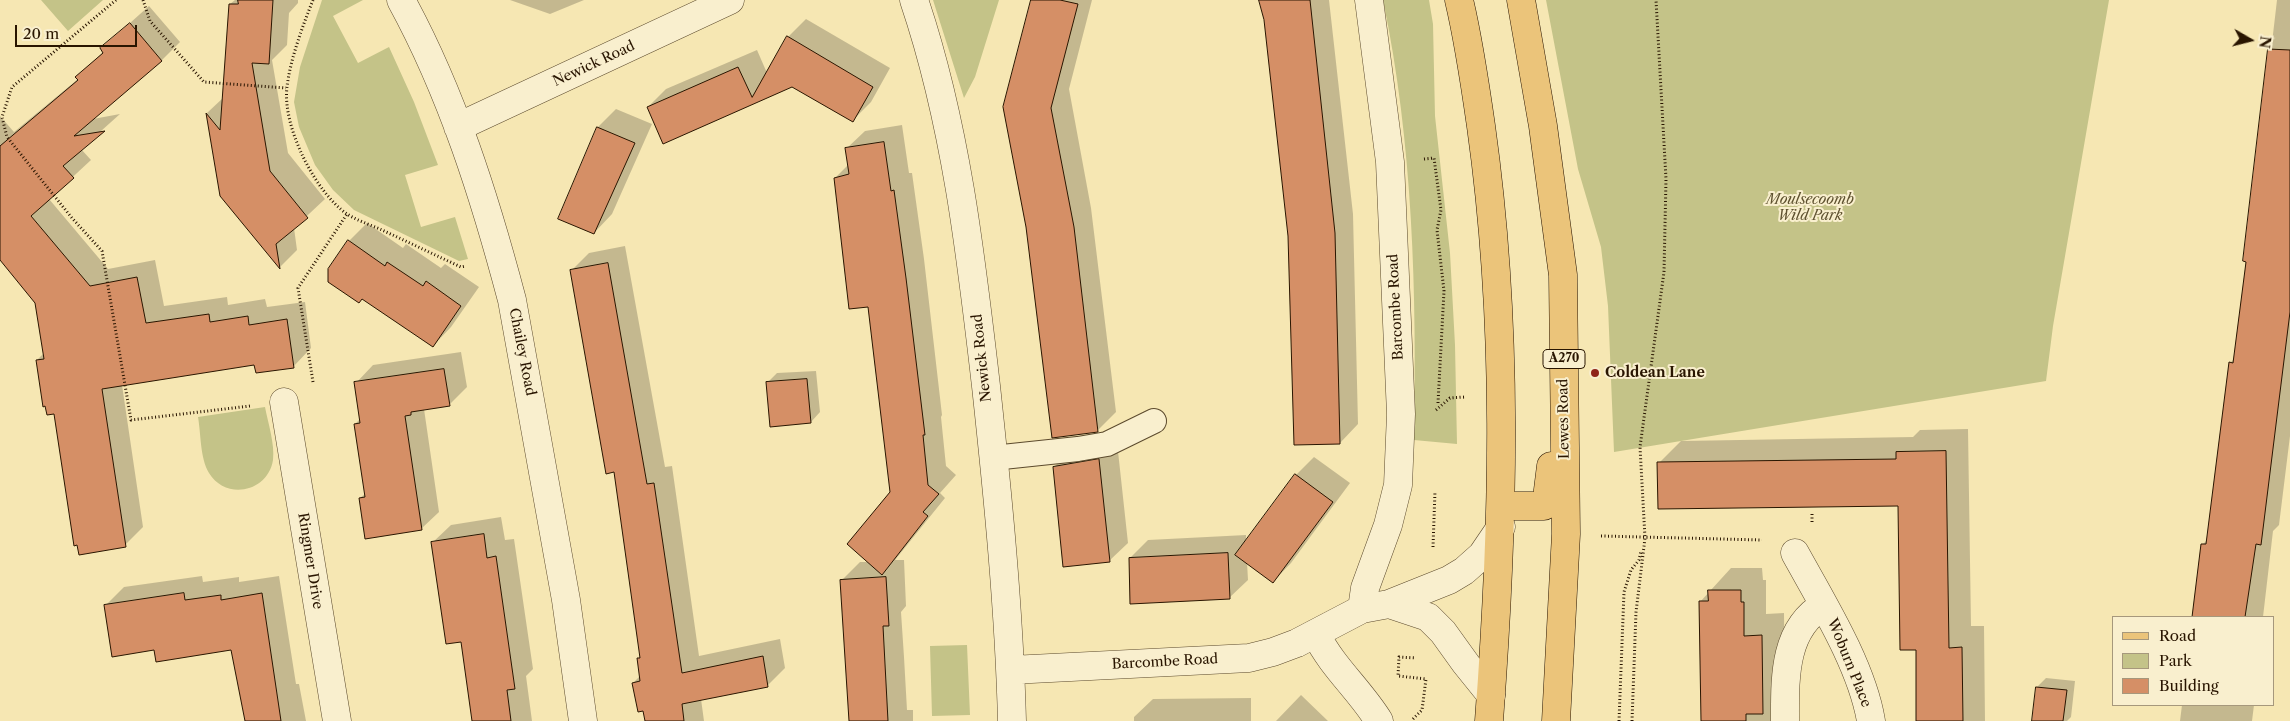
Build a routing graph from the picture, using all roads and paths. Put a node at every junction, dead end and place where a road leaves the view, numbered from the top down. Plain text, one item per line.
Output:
1 (116, 0) edge
2 (143, 0) edge
3 (314, 0) edge
4 (401, 0) edge
5 (730, 0) edge
6 (914, 0) edge
7 (1368, 0) edge
8 (1459, 0) edge
9 (1521, 0) edge
10 (1656, 0) edge
11 (286, 88) junction
12 (458, 127) junction
13 (347, 214) junction
14 (461, 267) dead end
15 (1563, 275) junction
16 (1502, 393) junction
17 (284, 402) junction
18 (1401, 414) junction
19 (1154, 421) dead end
20 (993, 458) junction
21 (1501, 516) junction
22 (1566, 534) junction
23 (1645, 538) junction
24 (1770, 540) dead end
25 (1795, 554) dead end
26 (1389, 604) junction
27 (1824, 605) junction
28 (1362, 609) junction
29 (1316, 634) junction
30 (1418, 658) dead end
31 (1011, 670) junction
32 (1490, 708) edge
33 (337, 721) edge
34 (583, 721) edge
35 (1012, 721) edge
36 (1379, 721) edge
37 (1411, 721) edge
38 (1556, 721) edge
39 (1619, 721) edge
40 (1632, 721) edge
41 (1785, 721) edge
42 (1871, 721) edge

1 - 17 path
2 - 11 path
3 - 11 path
4 - 12 street, Chailey Road
5 - 12 street, Newick Road
6 - 20 street, Newick Road
7 - 18 street, Barcombe Road
8 - 16 main road
9 - 15 main road, Lewes Road / A270
10 - 23 path
11 - 13 path
12 - 34 street, Chailey Road
13 - 14 path
13 - 17 path
15 - 21 main road
15 - 22 main road, Lewes Road / A270
16 - 18 path
16 - 21 main road
17 - 33 street, Ringmer Drive
18 - 28 street, Barcombe Road
19 - 20 lane
20 - 31 street, Newick Road
21 - 26 street, Barcombe Road
21 - 32 main road
22 - 23 path
22 - 38 main road, Lewes Road / A270
23 - 24 path
23 - 39 path
23 - 40 path
25 - 27 street, Woburn Place
26 - 28 street, Barcombe Road
26 - 32 street
27 - 41 street, Woburn Place
27 - 42 street, Woburn Place
28 - 29 street, Barcombe Road
29 - 31 street, Barcombe Road
29 - 36 street
30 - 37 path
31 - 35 street, Newick Road

